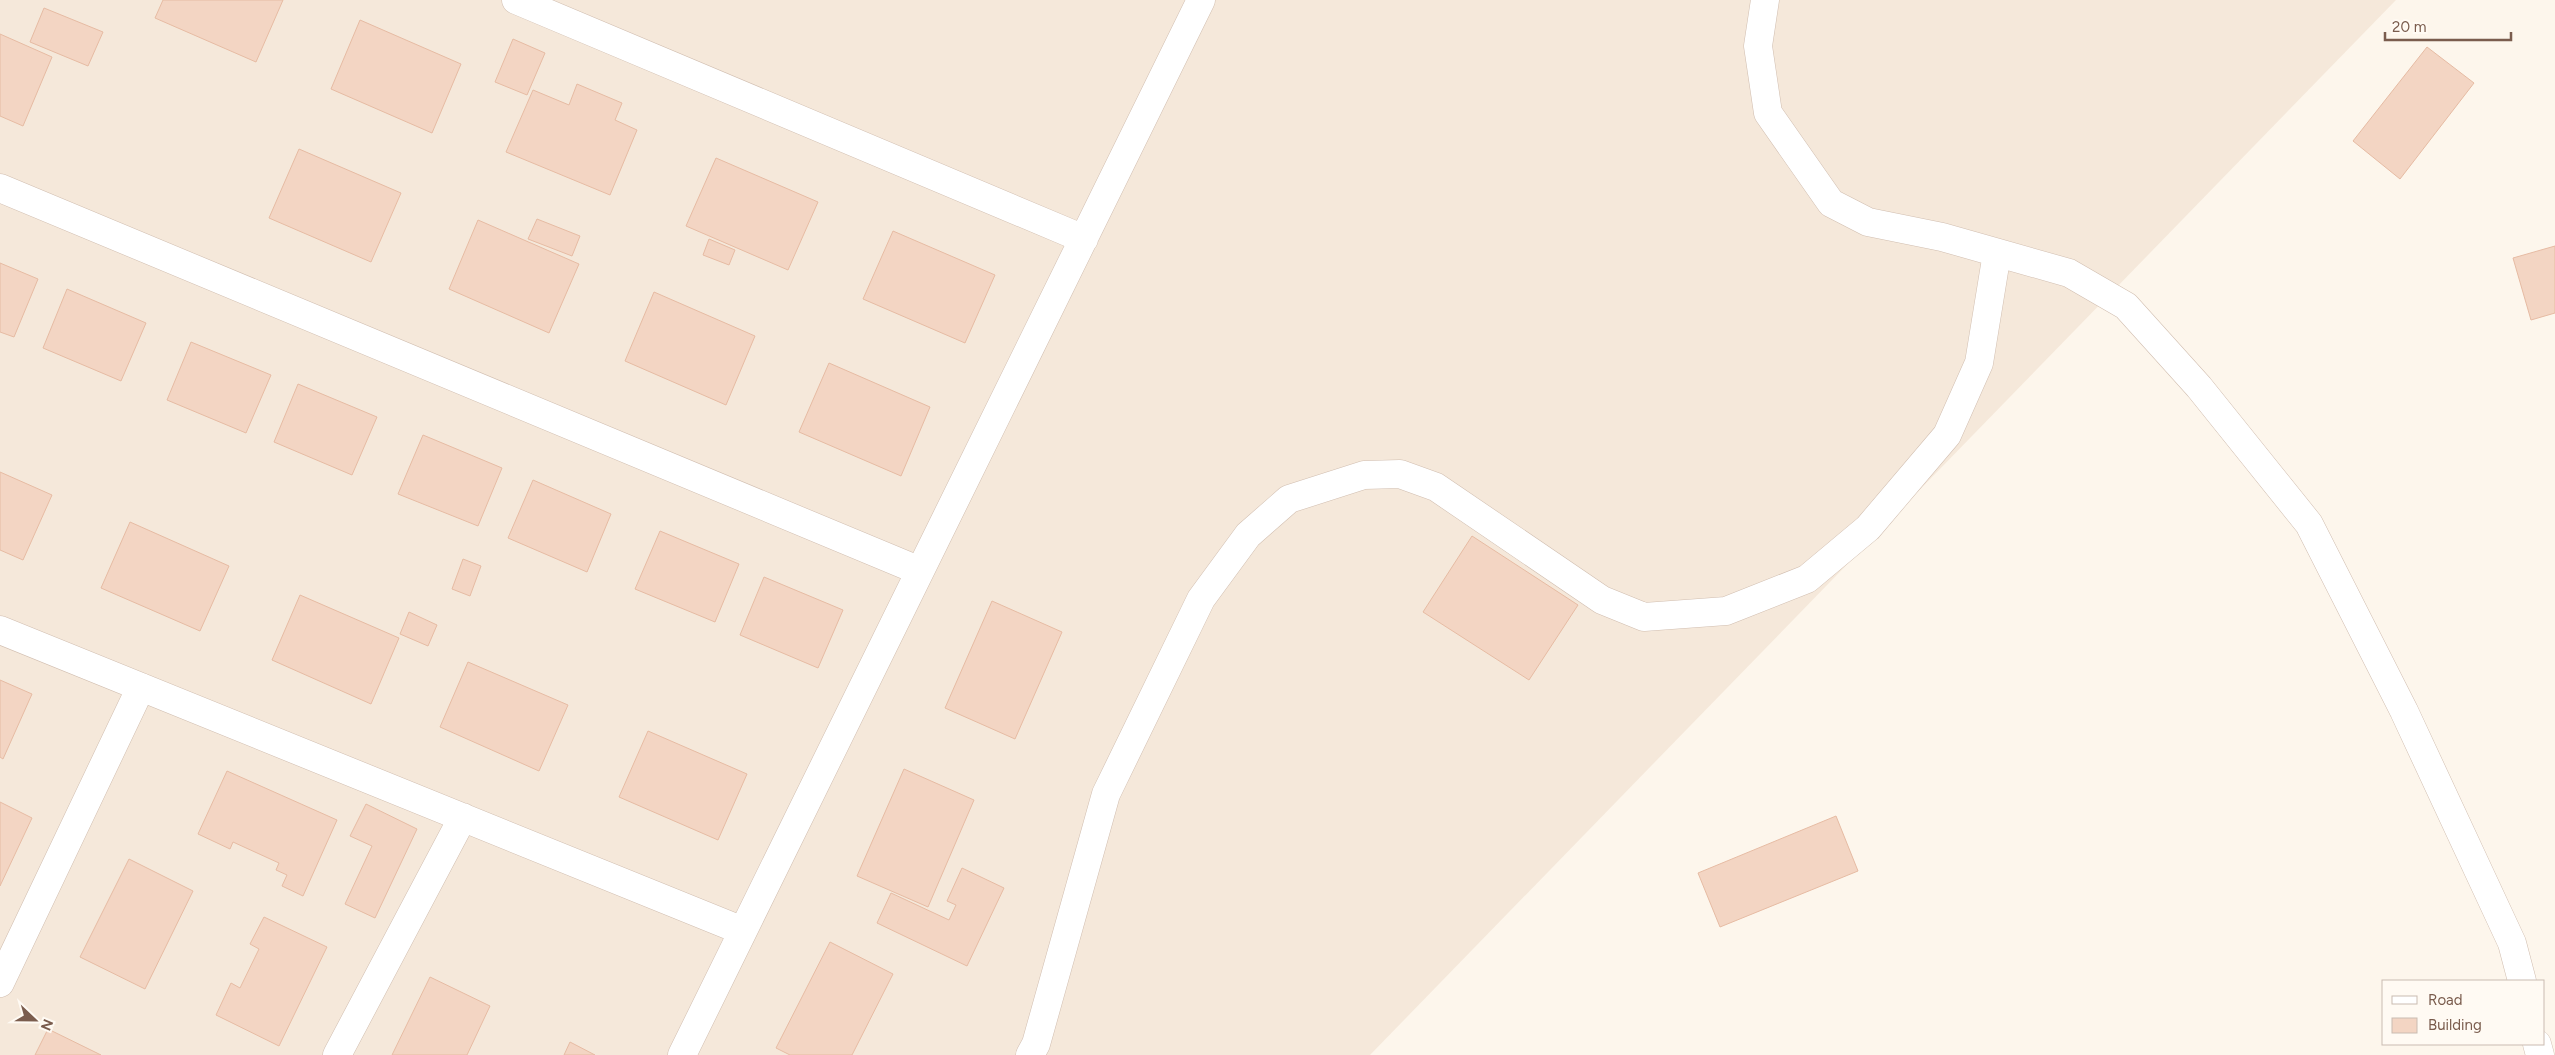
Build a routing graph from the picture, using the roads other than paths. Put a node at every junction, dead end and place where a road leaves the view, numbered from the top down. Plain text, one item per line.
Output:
1 (516, 0) edge
2 (1201, 0) edge
3 (1765, 0) edge
4 (0, 188) edge
5 (1084, 240) junction
6 (1997, 253) junction
7 (920, 571) junction
8 (0, 630) edge
9 (142, 687) junction
10 (463, 817) junction
11 (743, 930) junction
12 (2522, 980) edge
13 (0, 983) edge
14 (337, 1055) edge
15 (682, 1055) edge
16 (1030, 1055) edge

1 - 5 street
2 - 5 street
3 - 6 street
4 - 7 street
5 - 7 street
6 - 12 street
6 - 16 street
7 - 11 street
8 - 9 street
9 - 10 street
9 - 13 street
10 - 11 street
10 - 14 street
11 - 15 street

